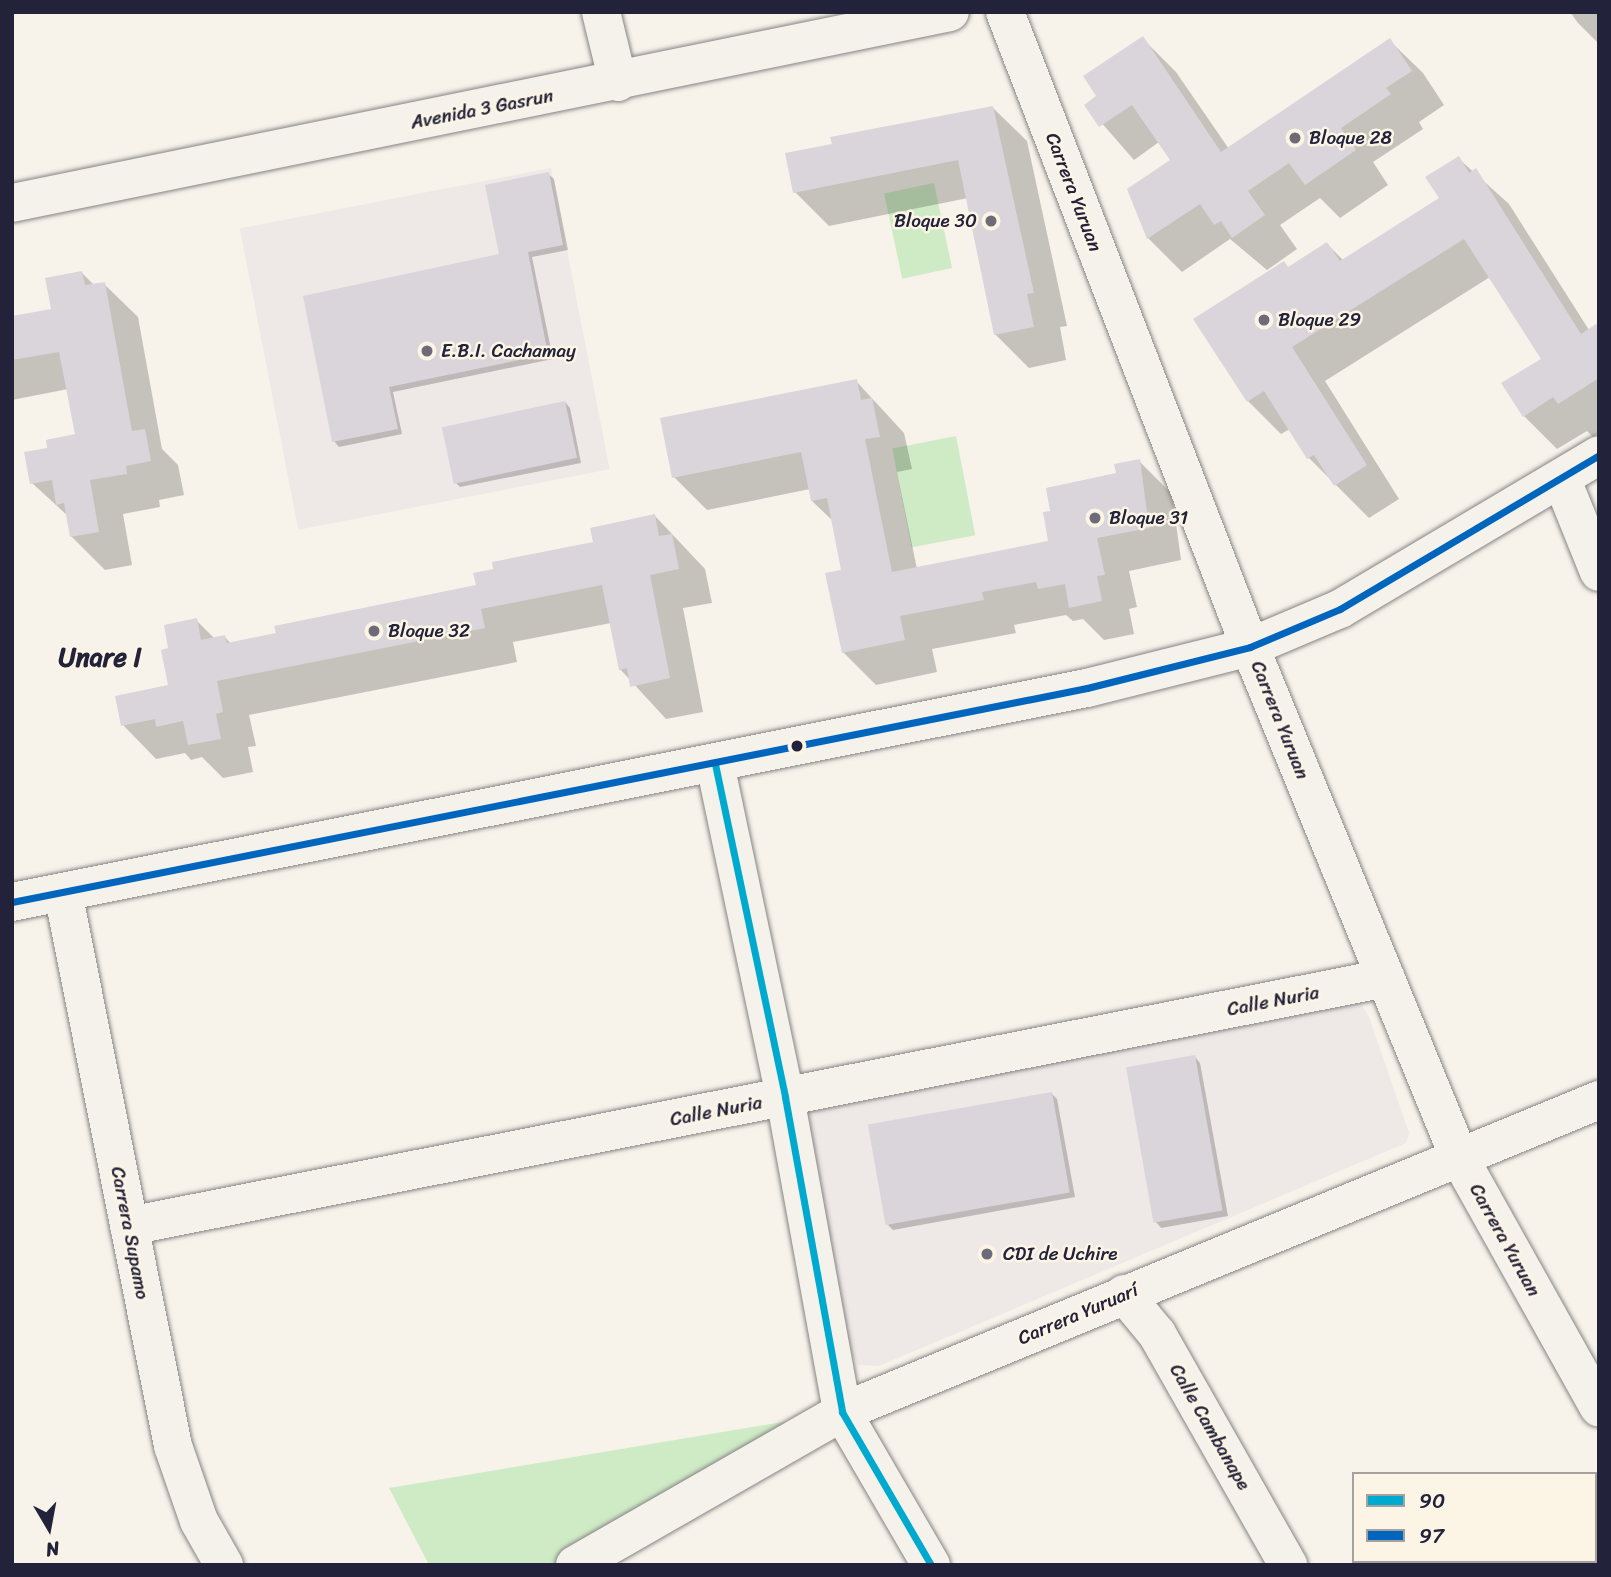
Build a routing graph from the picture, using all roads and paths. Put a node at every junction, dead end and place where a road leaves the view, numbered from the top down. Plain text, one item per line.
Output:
1 (601, 12) edge
2 (950, 12) edge
3 (1005, 12) edge
4 (618, 82) junction
5 (12, 203) edge
6 (1599, 455) edge
7 (1562, 480) junction
8 (1599, 572) edge
9 (1250, 647) junction
10 (715, 764) junction
11 (62, 892) junction
12 (12, 902) edge
13 (1386, 978) junction
14 (785, 1097) junction
15 (1599, 1100) edge
16 (1459, 1157) junction
17 (129, 1226) junction
18 (1124, 1294) junction
19 (1599, 1408) edge
20 (842, 1412) junction
21 (579, 1564) edge
22 (224, 1565) edge
23 (931, 1565) edge
24 (1289, 1565) edge

1 - 4 street
2 - 4 street, Avenida 3 Gasrun
3 - 9 street, Carrera Yuruan
4 - 5 street, Avenida 3 Gasrun
6 - 7 street
7 - 8 street
7 - 9 street
9 - 10 street
9 - 13 street, Carrera Yuruan
10 - 11 street
10 - 14 street
11 - 12 street
11 - 17 street, Carrera Supamo
13 - 14 street, Calle Nuria
13 - 16 street, Carrera Yuruan
14 - 17 street, Calle Nuria
14 - 20 street
15 - 16 street, Carrera Yuruarí
16 - 18 street, Carrera Yuruarí
16 - 19 street, Carrera Yuruan
17 - 22 street, Carrera Supamo
18 - 20 street, Carrera Yuruarí
18 - 24 street, Calle Cambanape
20 - 21 street, Carrera Yuruarí
20 - 23 street

